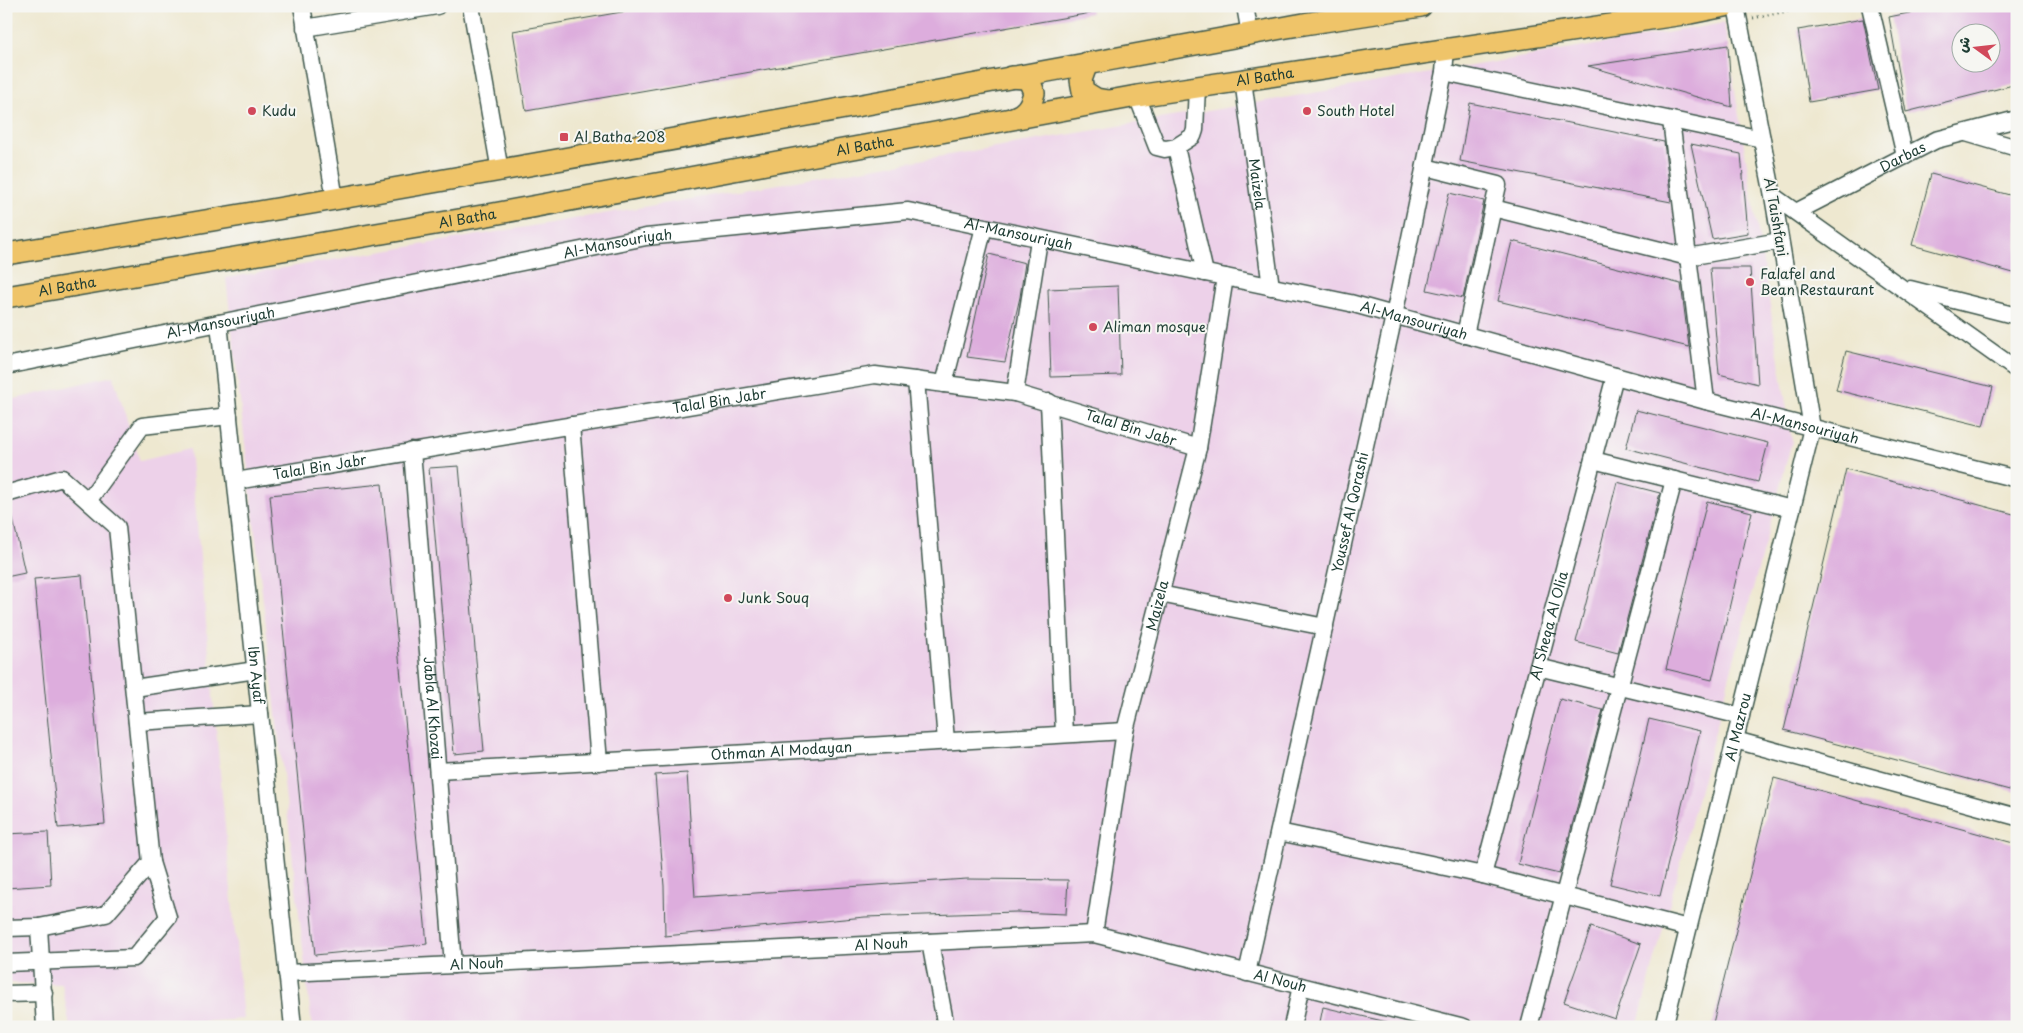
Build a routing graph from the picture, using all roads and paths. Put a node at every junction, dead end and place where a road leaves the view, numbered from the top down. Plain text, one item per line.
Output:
1 (302, 6) edge
2 (436, 6) edge
3 (471, 6) edge
4 (1245, 6) edge
5 (1811, 6) edge
6 (1870, 6) edge
7 (1410, 7) edge
8 (1733, 11) edge
9 (305, 28) junction
10 (1250, 34) junction
11 (1446, 50) junction
12 (1087, 63) junction
13 (1444, 72) junction
14 (1011, 77) junction
15 (1243, 80) junction
16 (1197, 87) junction
17 (1137, 96) junction
18 (1108, 101) junction
19 (2017, 119) edge
20 (1008, 120) junction
21 (1672, 120) junction
22 (1964, 133) junction
23 (1762, 139) junction
24 (1176, 147) junction
25 (2017, 148) edge
26 (1905, 156) junction
27 (1424, 167) junction
28 (500, 171) junction
29 (1773, 196) junction
30 (335, 199) junction
31 (1493, 208) junction
32 (1796, 212) junction
33 (984, 227) junction
34 (1039, 240) junction
35 (1780, 241) junction
36 (6, 254) edge
37 (1688, 257) junction
38 (1205, 273) junction
39 (1226, 277) junction
40 (1900, 286) junction
41 (1271, 287) junction
42 (6, 297) edge
43 (1394, 316) junction
44 (2017, 316) edge
45 (219, 323) junction
46 (1465, 335) junction
47 (6, 366) edge
48 (2017, 370) edge
49 (1615, 376) junction
50 (916, 380) junction
51 (944, 384) junction
52 (1015, 393) junction
53 (1706, 401) junction
54 (1049, 402) junction
55 (229, 416) junction
56 (571, 425) junction
57 (1812, 428) junction
58 (1198, 448) junction
59 (412, 451) junction
60 (1593, 460) junction
61 (2017, 479) edge
62 (1674, 480) junction
63 (236, 481) junction
64 (6, 494) edge
65 (88, 501) junction
66 (1792, 508) junction
67 (1160, 594) junction
68 (1325, 627) junction
69 (1538, 667) junction
70 (256, 670) junction
71 (1618, 687) junction
72 (134, 688) junction
73 (260, 714) junction
74 (1741, 716) junction
75 (137, 722) junction
76 (1125, 731) junction
77 (1064, 734) junction
78 (1735, 740) junction
79 (946, 741) junction
80 (599, 762) junction
81 (438, 771) junction
82 (2017, 817) edge
83 (1279, 832) junction
84 (151, 862) junction
85 (1483, 875) junction
86 (1562, 896) junction
87 (39, 927) junction
88 (6, 928) edge
89 (1688, 928) junction
90 (1094, 934) junction
91 (930, 942) junction
92 (42, 962) junction
93 (6, 963) edge
94 (454, 965) junction
95 (287, 972) junction
96 (1247, 973) junction
97 (1301, 986) junction
98 (44, 993) junction
99 (6, 994) edge
100 (45, 1027) edge
101 (293, 1027) edge
102 (946, 1027) edge
103 (1292, 1027) edge
104 (1464, 1027) edge
105 (1529, 1027) edge
106 (1664, 1027) edge

1 - 9 street
2 - 9 street
3 - 28 street
4 - 10 street
5 - 8 path
6 - 26 street
7 - 10 main road
8 - 11 main road, Al Batha
8 - 23 street, Al Taishfani
9 - 30 street
10 - 12 main road
11 - 13 street, Youssef Al Qorashi
11 - 15 main road, Al Batha
12 - 14 main road
12 - 18 main road
13 - 21 street
13 - 27 street, Youssef Al Qorashi
14 - 20 main road
14 - 28 main road
15 - 16 main road, Al Batha
15 - 41 street, Maizela
16 - 17 main road, Al Batha
16 - 24 street
17 - 18 main road, Al Batha
17 - 24 street
18 - 20 main road, Al Batha
19 - 22 street, Darbas
20 - 42 main road, Al Batha
21 - 23 street
21 - 37 street
22 - 25 street
22 - 26 street, Darbas
23 - 29 street, Al Taishfani
24 - 38 street
26 - 32 street, Darbas
27 - 31 street
27 - 43 street, Youssef Al Qorashi
28 - 30 main road
29 - 32 street
29 - 35 street, Al Taishfani
30 - 36 main road
31 - 37 street
31 - 46 street
32 - 40 street
33 - 34 street, Al-Mansouriyah
33 - 45 street, Al-Mansouriyah
33 - 51 street
34 - 38 street, Al-Mansouriyah
34 - 52 street
35 - 37 street
35 - 57 street, Al Taishfani
37 - 53 street
38 - 39 street, Al-Mansouriyah
39 - 41 street, Al-Mansouriyah
39 - 58 street, Maizela
40 - 44 street
40 - 48 street
41 - 43 street, Al-Mansouriyah
43 - 46 street, Al-Mansouriyah
43 - 68 street, Youssef Al Qorashi
45 - 47 street, Al-Mansouriyah
45 - 55 street, Ibn Ayaf
46 - 49 street, Al-Mansouriyah
49 - 53 street, Al-Mansouriyah
49 - 60 street, Al Sheqa Al Olia
50 - 51 street, Talal Bin Jabr
50 - 56 street, Talal Bin Jabr
50 - 79 street
51 - 52 street, Talal Bin Jabr
52 - 54 street, Talal Bin Jabr
53 - 57 street, Al-Mansouriyah
54 - 58 street, Talal Bin Jabr
54 - 77 street
55 - 63 street, Ibn Ayaf
55 - 65 street
56 - 59 street, Talal Bin Jabr
56 - 80 street
57 - 61 street, Al-Mansouriyah
57 - 66 street, Al Mazrou
58 - 67 street, Maizela
59 - 63 street, Talal Bin Jabr
59 - 81 street, Jabla Al Khozai
60 - 62 street
60 - 69 street, Al Sheqa Al Olia
62 - 66 street
62 - 71 street
63 - 70 street, Ibn Ayaf
64 - 65 street
65 - 72 street
66 - 74 street, Al Mazrou
67 - 68 street
67 - 76 street, Maizela
68 - 83 street, Youssef Al Qorashi
69 - 71 street
69 - 85 street, Al Sheqa Al Olia
70 - 72 street
70 - 73 street, Ibn Ayaf
71 - 74 street
71 - 86 street
72 - 75 street
73 - 75 street
73 - 95 street, Ibn Ayaf
74 - 78 street, Al Mazrou
75 - 84 street
76 - 77 street, Othman Al Modayan
76 - 90 street, Maizela
77 - 79 street, Othman Al Modayan
78 - 82 street
78 - 89 street, Al Mazrou
79 - 80 street, Othman Al Modayan
80 - 81 street, Othman Al Modayan
81 - 94 street, Jabla Al Khozai
83 - 85 street
83 - 96 street, Youssef Al Qorashi
84 - 87 street
84 - 92 street
85 - 86 street
86 - 89 street
86 - 105 street
87 - 88 street
87 - 92 street
89 - 106 street, Al Mazrou
90 - 91 street, Al Nouh
90 - 96 street, Al Nouh
91 - 94 street, Al Nouh
91 - 102 street
92 - 93 street
92 - 98 street
94 - 95 street, Al Nouh
95 - 101 street, Ibn Ayaf
96 - 97 street, Al Nouh
97 - 103 street
97 - 104 street, Al Nouh
98 - 99 street
98 - 100 street

